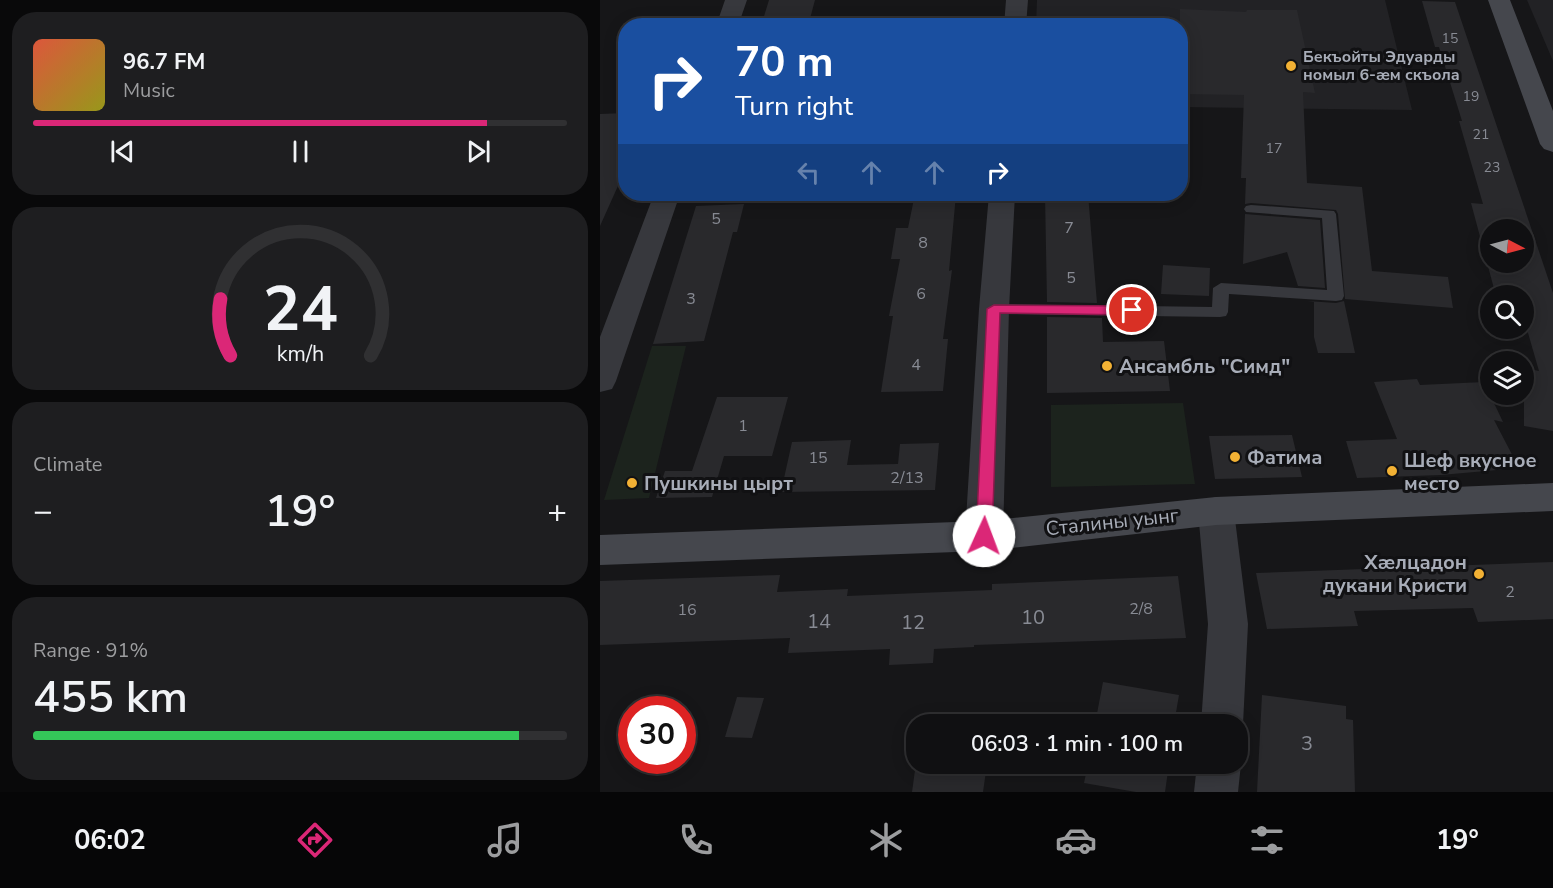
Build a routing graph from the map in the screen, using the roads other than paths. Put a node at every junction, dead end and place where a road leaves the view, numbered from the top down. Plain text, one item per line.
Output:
1 (736, 0) edge
2 (1017, 0) edge
3 (1499, 0) edge
4 (730, 18) edge
5 (1016, 18) edge
6 (1553, 144) edge
7 (664, 201) edge
8 (1002, 201) edge
9 (1251, 208) dead end
10 (994, 309) junction
11 (600, 381) edge
12 (1553, 497) edge
13 (1216, 511) junction
14 (984, 536) junction
15 (600, 550) edge
16 (1223, 714) edge
17 (1218, 774) edge
18 (1216, 792) edge

1 - 4 street
2 - 5 street
3 - 6 main road
7 - 11 street
8 - 10 street
9 - 10 lane
10 - 14 street
12 - 13 main road, Сталины уынг
13 - 14 main road, Сталины уынг
13 - 16 street
14 - 15 main road, Сталины уынг
17 - 18 street

